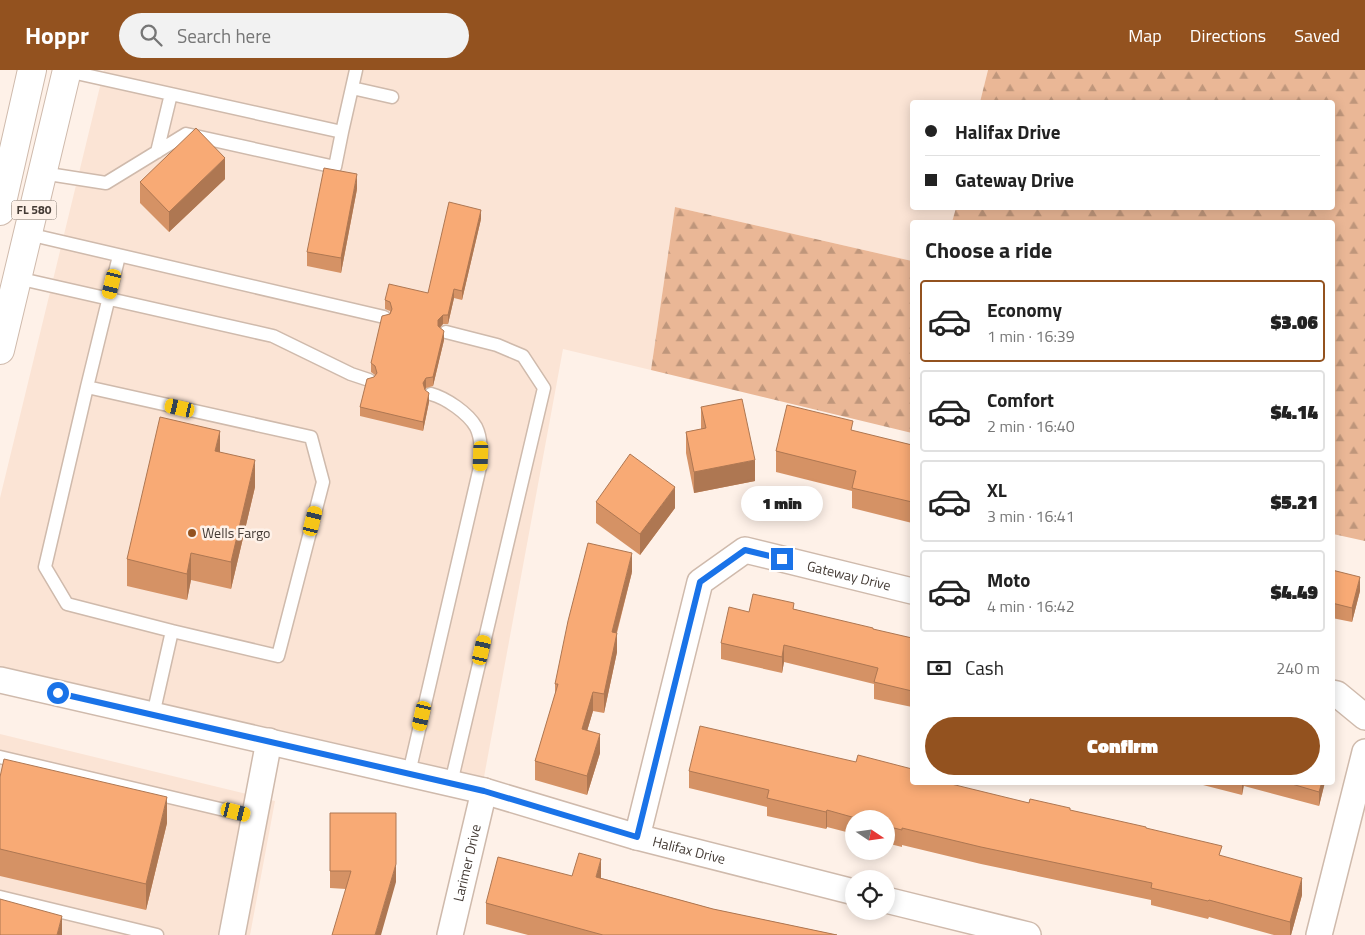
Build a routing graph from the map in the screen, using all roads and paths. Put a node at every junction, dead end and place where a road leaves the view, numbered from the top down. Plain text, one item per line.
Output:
1 (32, 70) edge
2 (356, 70) edge
3 (67, 71) edge
4 (352, 88) junction
5 (171, 94) junction
6 (392, 96) dead end
7 (342, 132) junction
8 (157, 152) junction
9 (42, 173) junction
10 (0, 212) edge
11 (28, 234) junction
12 (119, 256) junction
13 (9, 274) edge
14 (109, 298) junction
15 (384, 317) edge
16 (446, 332) edge
17 (0, 350) edge
18 (369, 380) edge
19 (87, 387) junction
20 (431, 394) edge
21 (910, 590) edge
22 (172, 631) junction
23 (0, 680) edge
24 (1335, 693) edge
25 (153, 715) junction
26 (1365, 717) edge
27 (268, 741) junction
28 (1365, 752) edge
29 (0, 757) edge
30 (409, 773) junction
31 (451, 783) junction
32 (484, 791) junction
33 (254, 817) junction
34 (637, 837) junction
35 (845, 890) edge
36 (0, 897) edge
37 (895, 902) edge
38 (156, 935) edge
39 (232, 935) edge
40 (450, 935) edge
41 (1028, 935) edge
42 (1319, 935) edge

1 - 10 main road
2 - 4 lane
3 - 5 lane
3 - 9 main road, FL 580
4 - 6 lane
4 - 7 lane
5 - 7 lane
5 - 8 lane
7 - 8 lane
8 - 9 lane
9 - 11 main road, FL 580
11 - 12 lane
11 - 13 main road, FL 580
12 - 14 lane
12 - 15 lane
13 - 14 lane
13 - 17 main road, FL 580
14 - 18 lane
14 - 19 lane
16 - 31 lane
19 - 22 lane
19 - 22 lane
20 - 30 lane
21 - 34 street, Gateway Drive
22 - 25 lane
23 - 25 street, Halifax Drive
24 - 26 street
25 - 27 street, Halifax Drive
27 - 30 street, Halifax Drive
27 - 33 street
28 - 42 street
29 - 33 lane
30 - 31 street, Halifax Drive
31 - 32 street, Halifax Drive
32 - 34 street, Halifax Drive
32 - 40 street, Larimer Drive
33 - 39 street
34 - 35 street, Halifax Drive
36 - 38 lane
37 - 41 street

